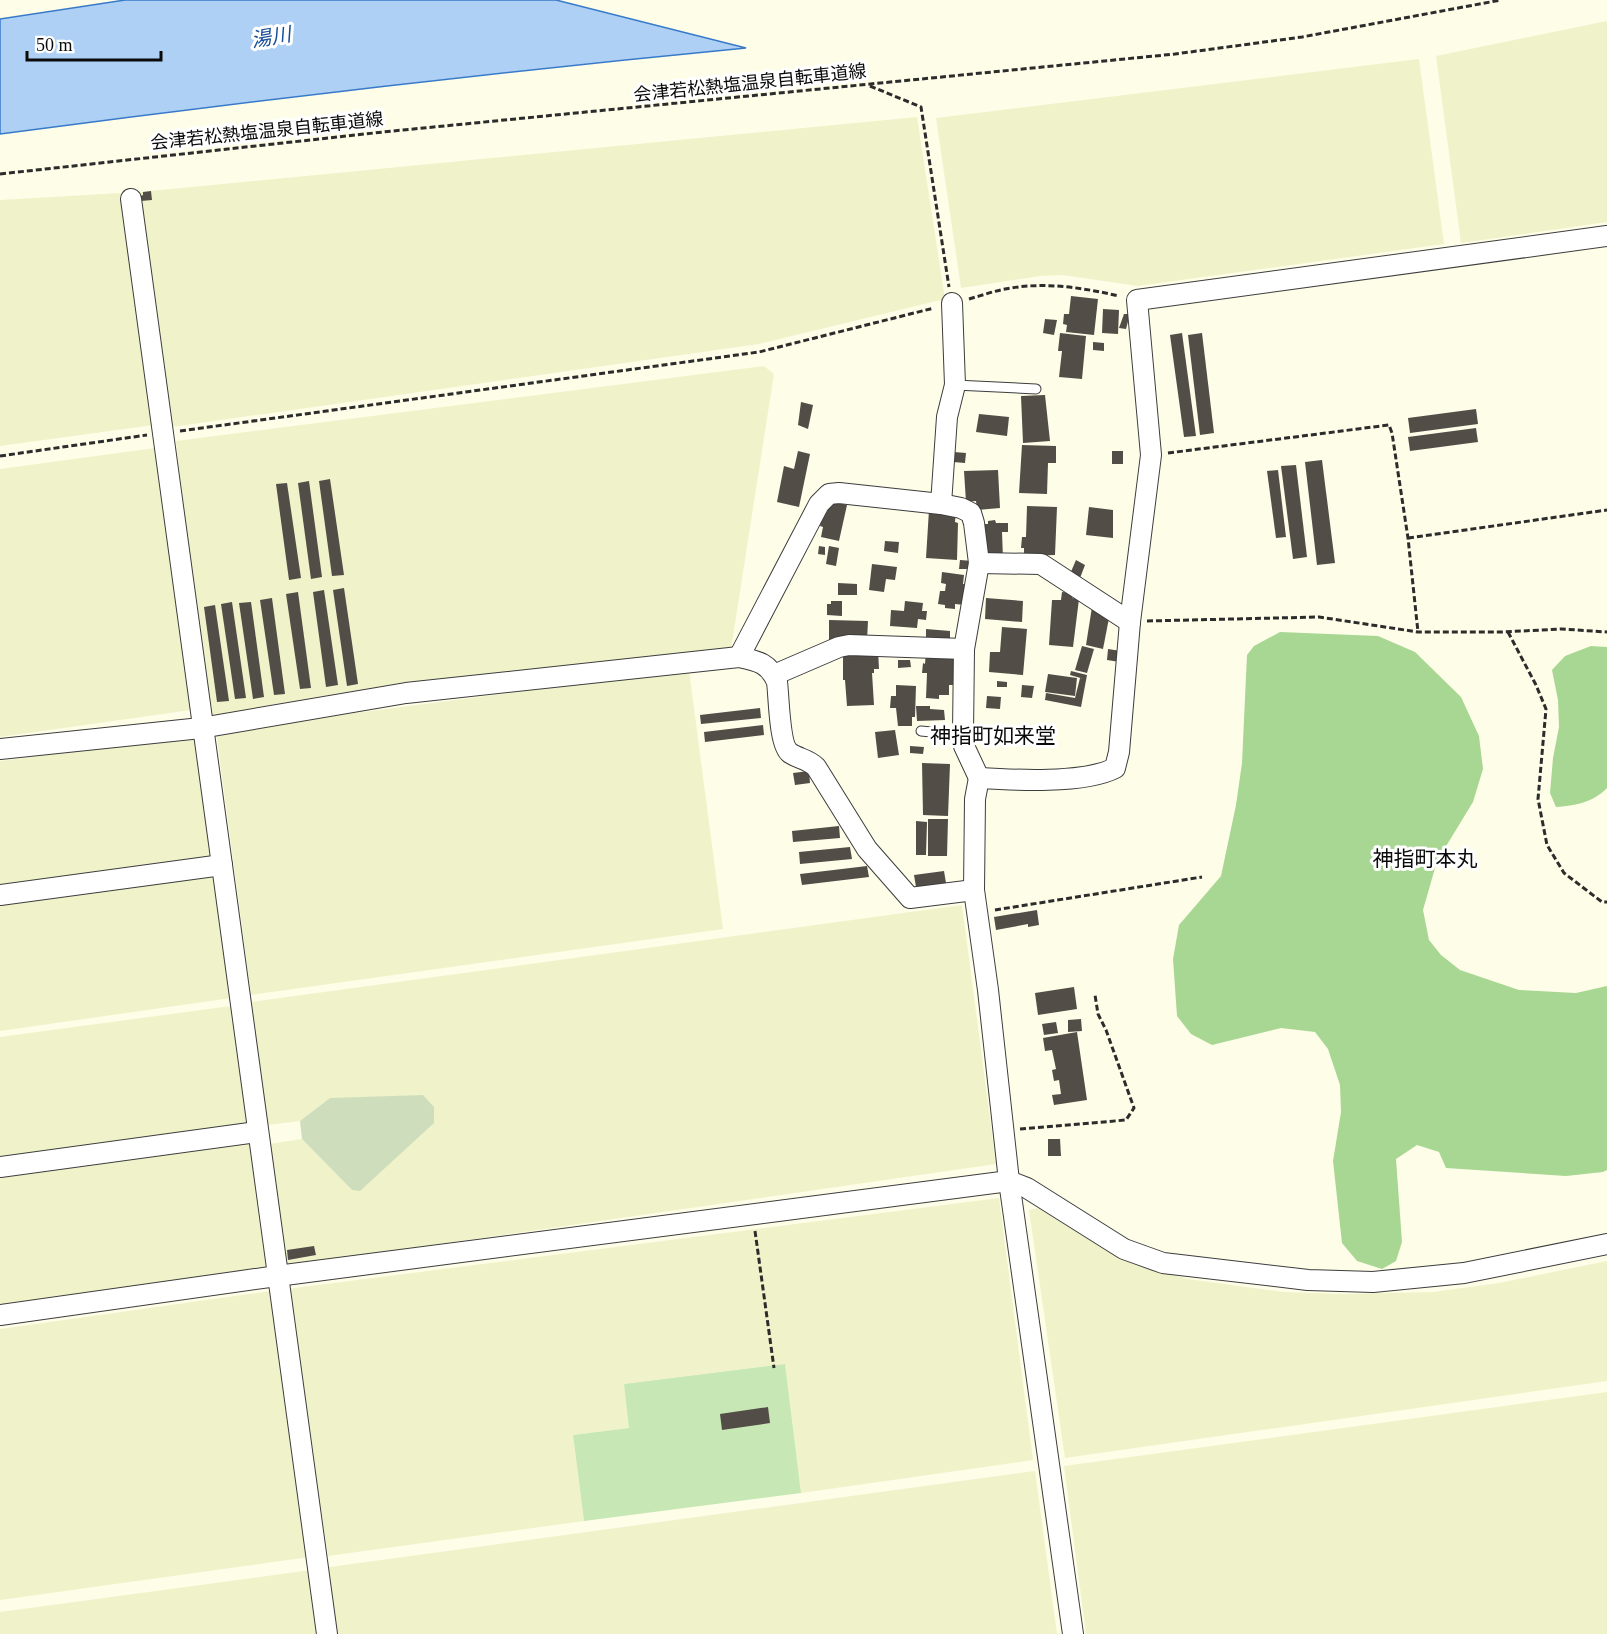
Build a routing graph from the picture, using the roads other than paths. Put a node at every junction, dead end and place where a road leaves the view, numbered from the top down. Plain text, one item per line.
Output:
1 (131, 199) dead end
2 (1607, 236) edge
3 (952, 303) road end
4 (955, 385) junction
5 (1036, 389) dead end
6 (941, 504) junction
7 (979, 563) junction
8 (1131, 622) junction
9 (964, 649) junction
10 (739, 657) junction
11 (774, 675) junction
12 (201, 728) junction
13 (921, 731) dead end
14 (963, 735) junction
15 (0, 749) edge
16 (979, 778) junction
17 (222, 865) junction
18 (974, 890) junction
19 (0, 895) edge
20 (257, 1132) junction
21 (0, 1167) edge
22 (1009, 1181) junction
23 (1607, 1244) edge
24 (277, 1276) junction
25 (0, 1315) edge
26 (327, 1634) edge
27 (1072, 1634) edge

1 - 12 street
2 - 8 street
3 - 4 street
4 - 5 lane
4 - 6 street
6 - 7 street
6 - 10 street
7 - 8 street
7 - 9 street
8 - 16 street
9 - 11 street
9 - 14 street
10 - 11 street
10 - 12 street
11 - 18 street
12 - 15 street
12 - 17 street
13 - 14 lane
14 - 16 street
16 - 18 street
17 - 19 street
17 - 20 street
18 - 22 street
20 - 21 street
20 - 24 street
22 - 23 street
22 - 24 street
22 - 27 street
24 - 25 street
24 - 26 street

